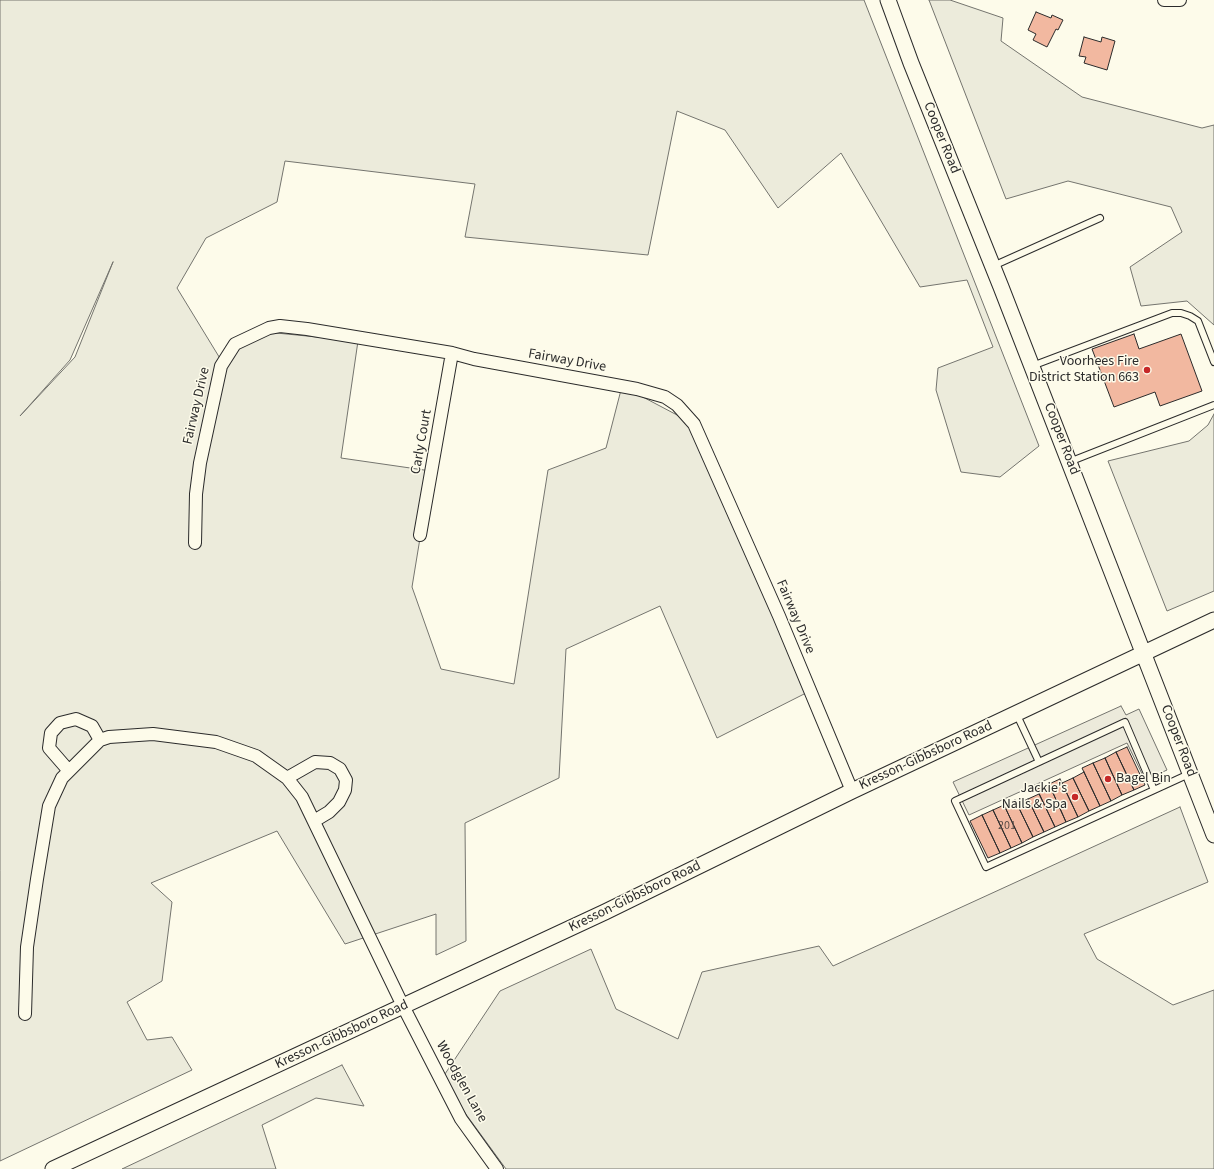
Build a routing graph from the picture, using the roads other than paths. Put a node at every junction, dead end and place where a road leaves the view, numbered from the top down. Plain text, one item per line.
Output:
1 (888, 0) edge
2 (1164, 0) edge
3 (1180, 0) edge
4 (1100, 218) dead end
5 (993, 266) junction
6 (452, 353) junction
7 (1214, 362) edge
8 (1032, 366) junction
9 (1214, 405) edge
10 (1069, 462) junction
11 (420, 535) dead end
12 (195, 543) dead end
13 (1214, 620) edge
14 (1144, 653) junction
15 (1016, 713) junction
16 (100, 740) junction
17 (1039, 762) junction
18 (69, 771) junction
19 (1191, 774) junction
20 (286, 778) junction
21 (1154, 790) junction
22 (852, 791) junction
23 (314, 821) junction
24 (1214, 835) edge
25 (403, 1006) junction
26 (25, 1014) dead end
27 (53, 1169) edge
28 (497, 1169) edge

1 - 5 street, Cooper Road
2 - 3 street
4 - 5 lane
5 - 8 street, Cooper Road
6 - 11 street, Carly Court
6 - 12 street, Fairway Drive
6 - 22 street, Fairway Drive
7 - 8 lane
8 - 10 street, Cooper Road
9 - 10 lane
10 - 14 street, Cooper Road
13 - 14 street, Kresson-Gibbsboro Road
14 - 15 street, Kresson-Gibbsboro Road
14 - 19 street, Cooper Road
15 - 17 lane
15 - 22 street, Kresson-Gibbsboro Road
16 - 18 street
16 - 18 street
16 - 20 street, Woodglen Lane
17 - 21 lane
17 - 21 lane
18 - 26 street
19 - 21 lane
19 - 24 street, Cooper Road
20 - 23 street, Woodglen Lane
20 - 23 street
22 - 25 street, Kresson-Gibbsboro Road
23 - 25 street, Woodglen Lane
25 - 27 street, Kresson-Gibbsboro Road
25 - 28 street, Woodglen Lane

